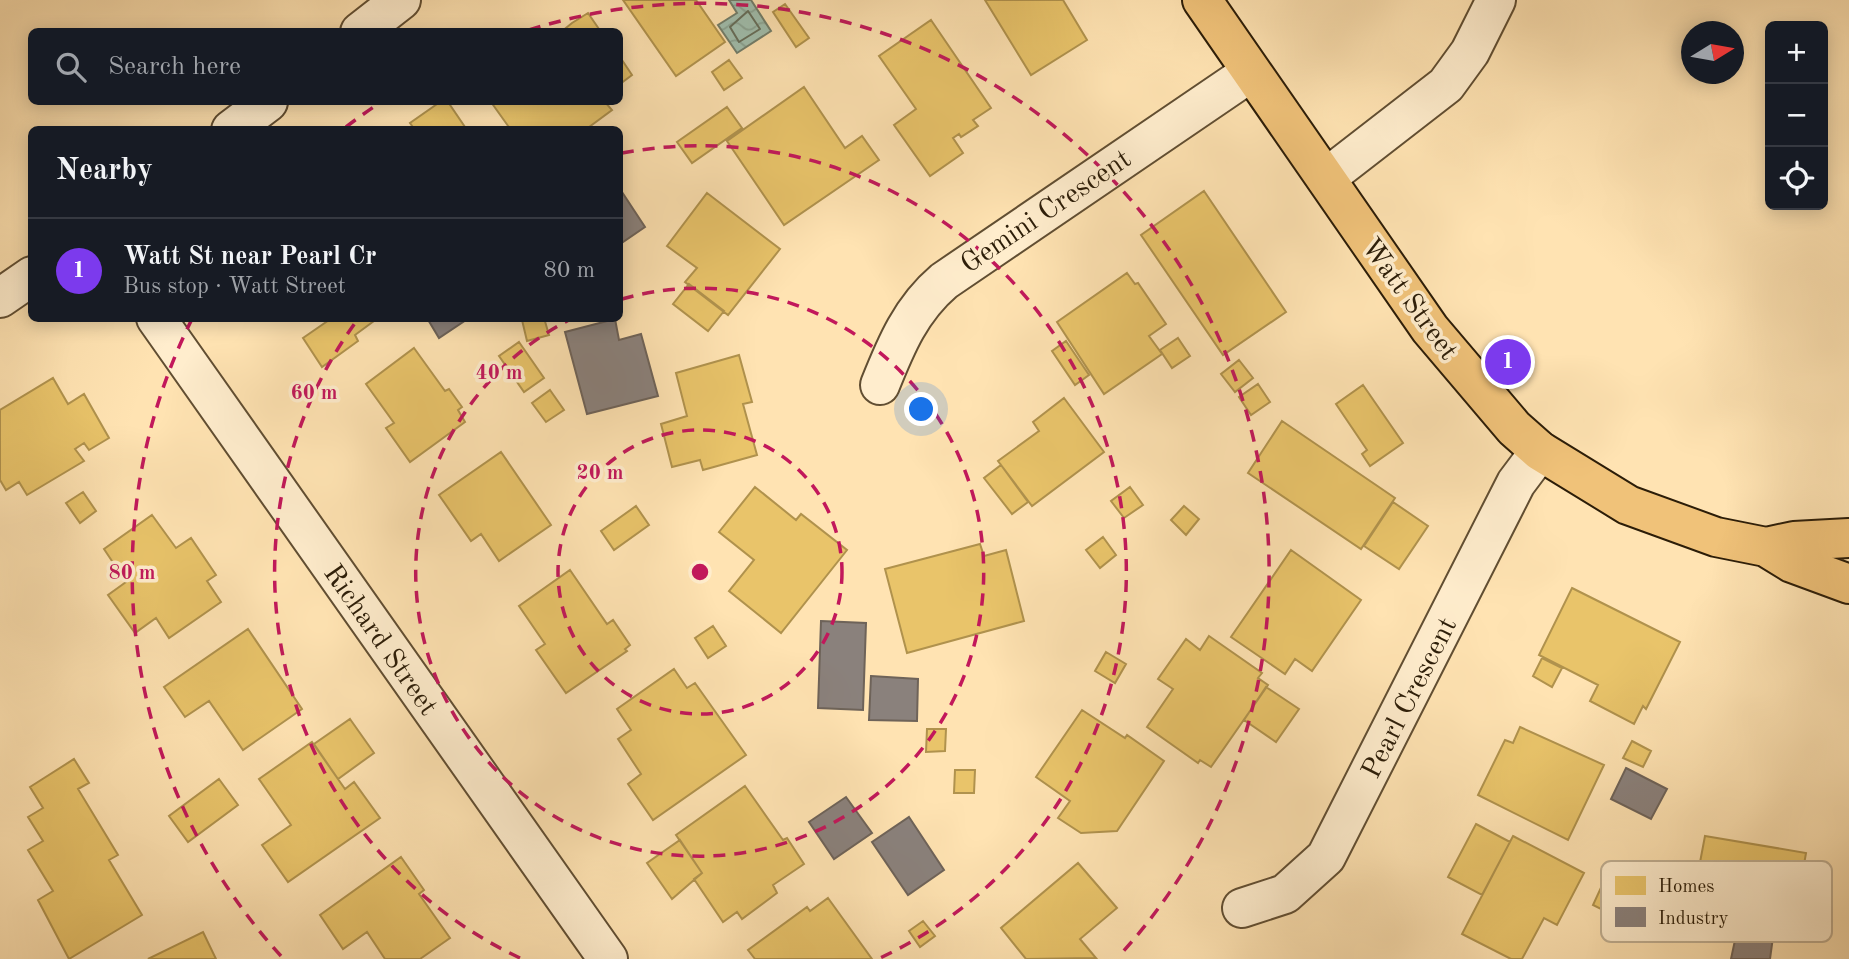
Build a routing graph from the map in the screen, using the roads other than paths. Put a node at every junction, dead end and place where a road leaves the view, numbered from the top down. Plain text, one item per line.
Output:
1 (401, 0) edge
2 (1202, 0) edge
3 (1496, 0) edge
4 (365, 28) edge
5 (1251, 72) junction
6 (264, 105) edge
7 (236, 126) edge
8 (1326, 178) junction
9 (28, 279) edge
10 (0, 298) edge
11 (159, 322) edge
12 (880, 385) dead end
13 (1540, 451) junction
14 (1849, 538) edge
15 (1766, 547) junction
16 (1849, 584) edge
17 (1242, 908) dead end
18 (608, 959) edge

1 - 4 street
2 - 5 main road, Watt Street
3 - 8 street
5 - 8 main road, Watt Street
5 - 12 street, Gemini Crescent
6 - 7 street
8 - 13 main road, Watt Street
9 - 10 street
11 - 18 street, Richard Street
13 - 15 main road, Watt Street
13 - 17 street, Pearl Crescent
14 - 15 main road, Watt Street
15 - 16 main road, Watt Street

